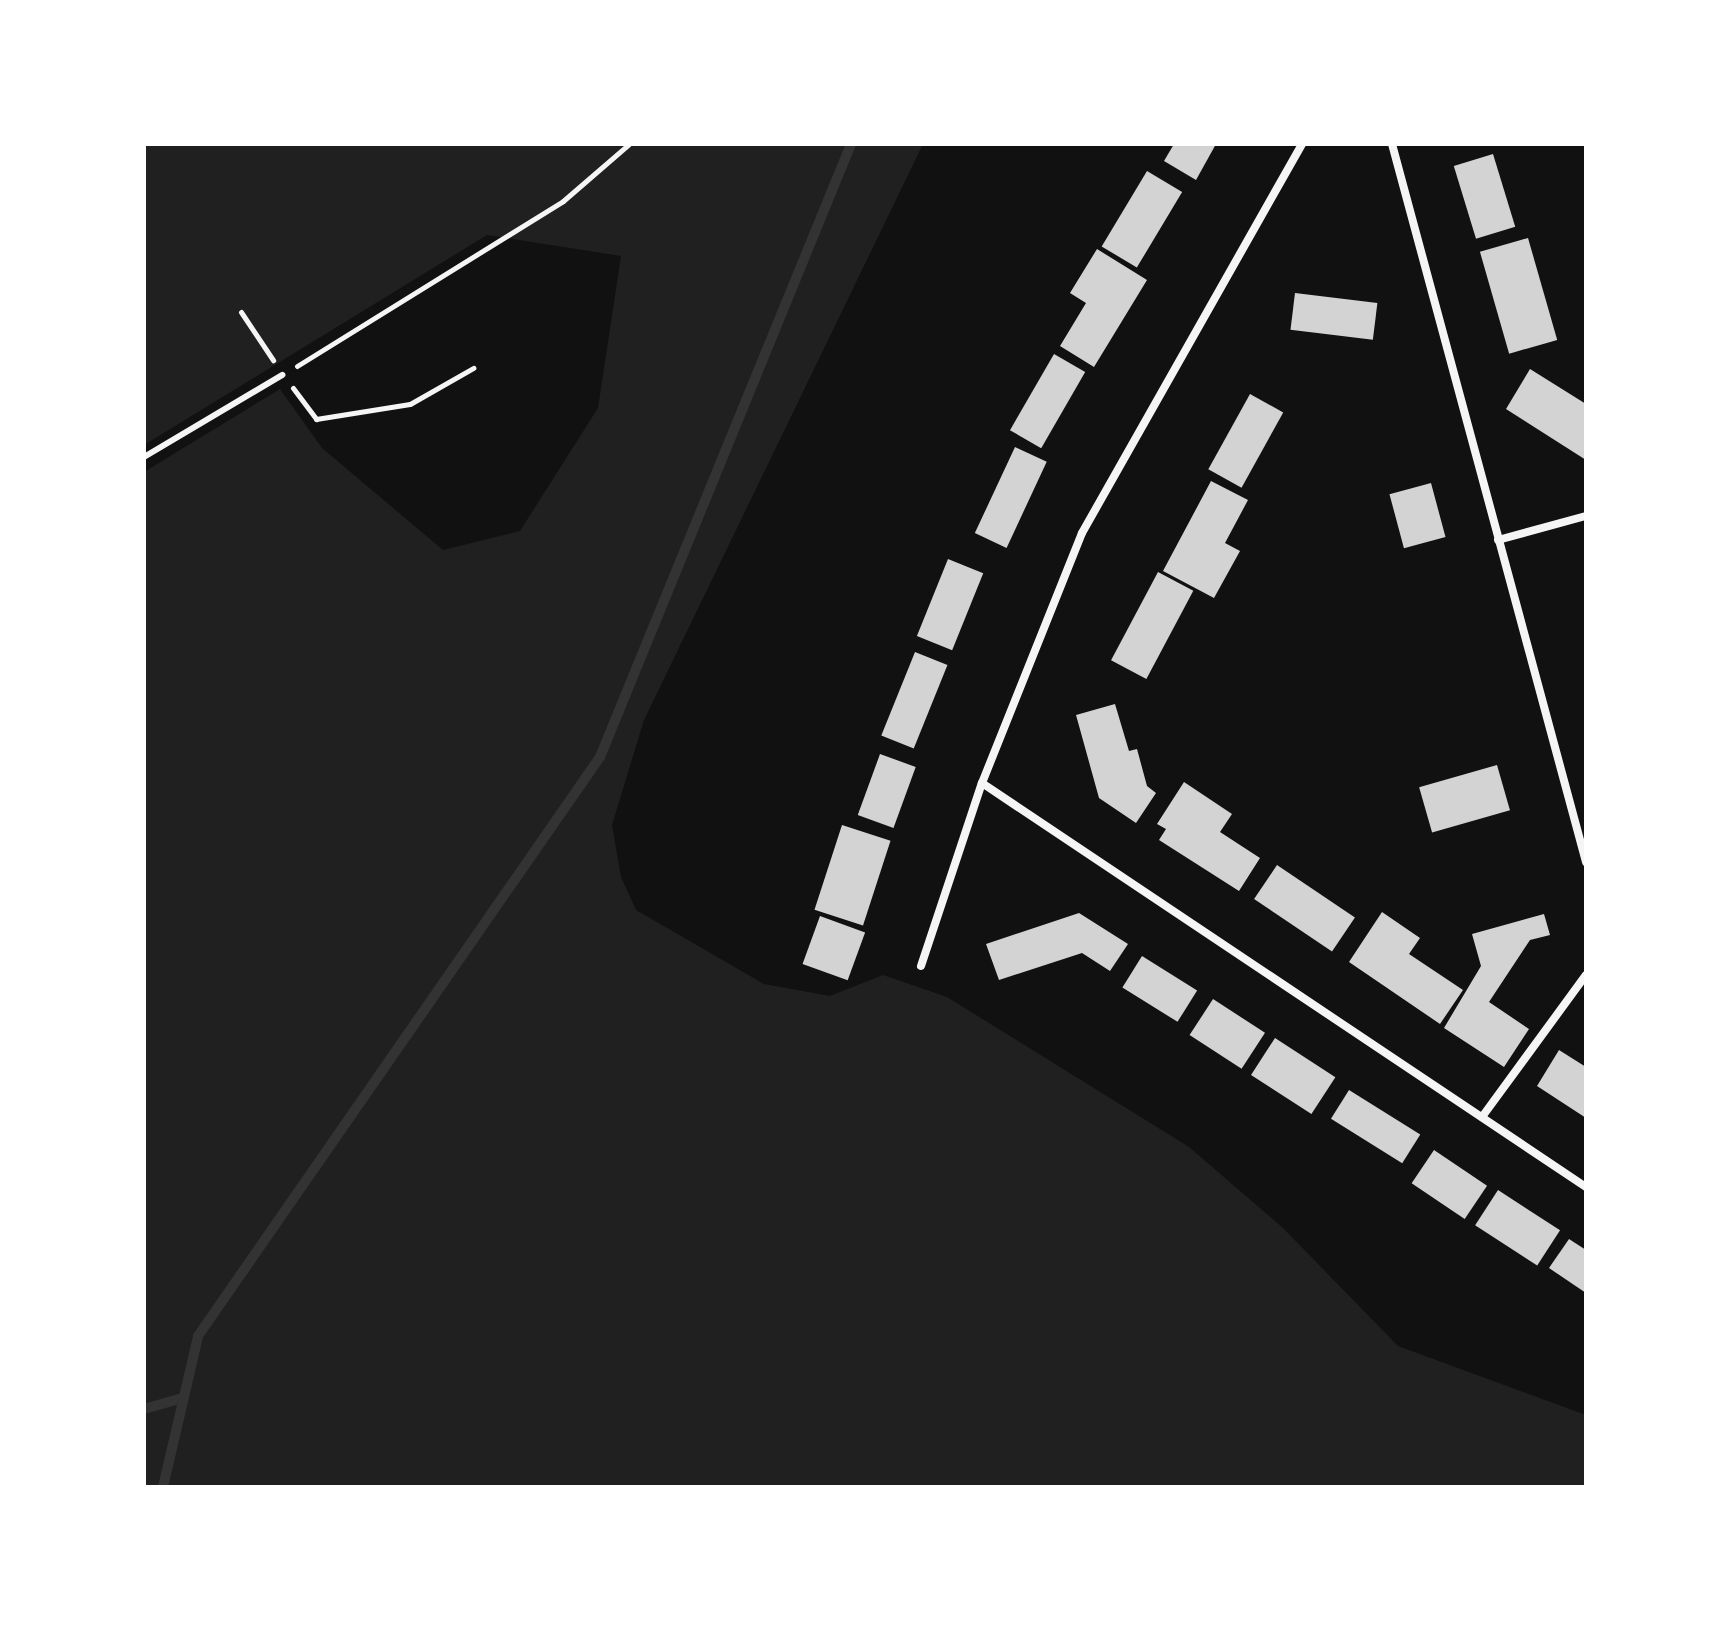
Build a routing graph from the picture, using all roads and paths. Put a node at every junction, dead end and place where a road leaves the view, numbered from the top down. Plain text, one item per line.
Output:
1 (629, 144) edge
2 (1302, 144) edge
3 (1392, 144) edge
4 (241, 312) dead end
5 (473, 368) dead end
6 (282, 375) junction
7 (144, 457) edge
8 (1586, 516) edge
9 (1498, 540) junction
10 (982, 783) junction
11 (1586, 862) edge
12 (921, 966) dead end
13 (1586, 975) edge
14 (1482, 1117) junction
15 (1586, 1187) edge

1 - 6 path
2 - 10 street
3 - 9 street
4 - 6 path
5 - 6 path
6 - 7 lane
8 - 9 street
9 - 11 street
10 - 12 street
10 - 14 street
13 - 14 street
14 - 15 street

